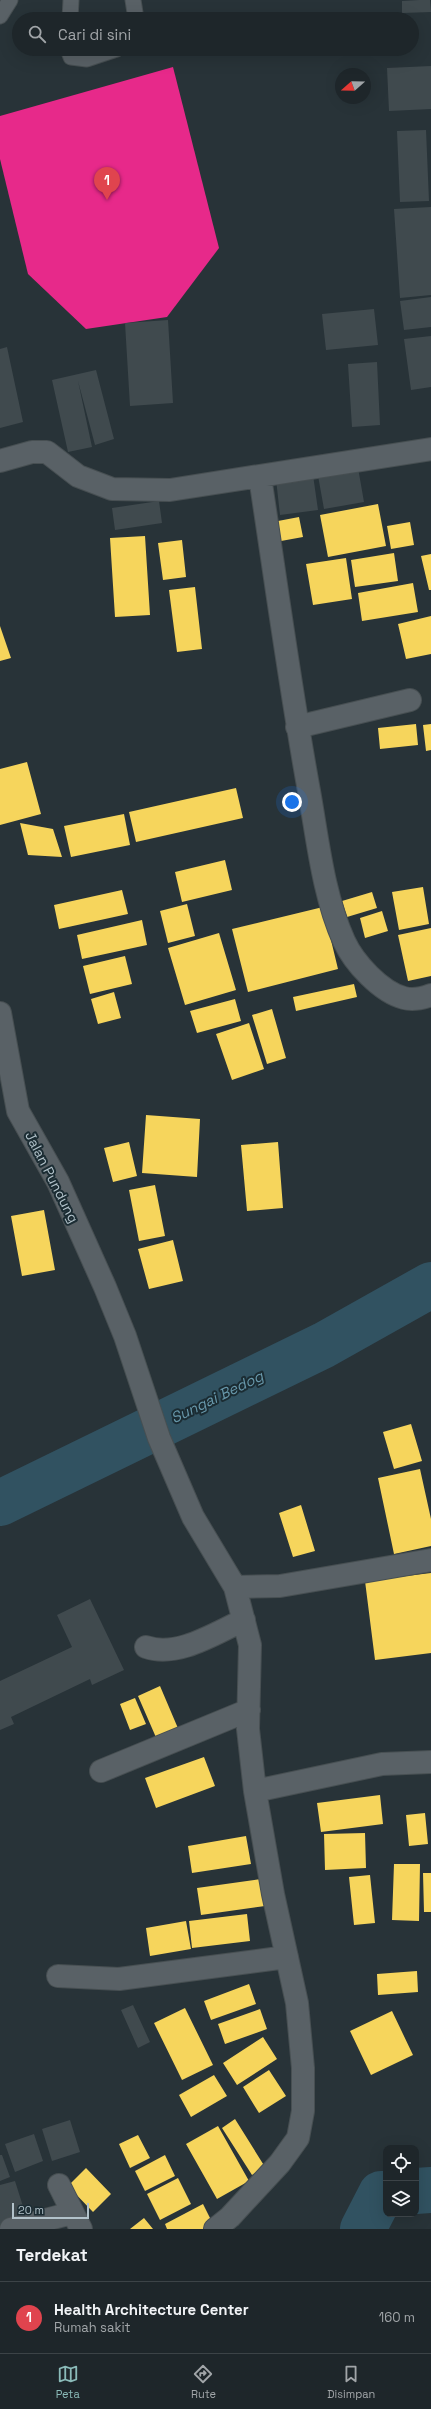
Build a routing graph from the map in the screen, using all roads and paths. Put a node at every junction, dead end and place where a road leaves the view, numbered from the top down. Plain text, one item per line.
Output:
1 (10, 0) edge
2 (72, 0) edge
3 (133, 0) edge
4 (71, 12) edge
5 (135, 12) edge
6 (0, 16) edge
7 (71, 56) edge
8 (96, 56) edge
9 (431, 448) edge
10 (0, 461) edge
11 (260, 477) junction
12 (410, 700) dead end
13 (298, 727) junction
14 (431, 995) edge
15 (0, 1013) edge
16 (431, 1560) edge
17 (235, 1586) junction
18 (244, 1620) junction
19 (146, 1647) dead end
20 (249, 1710) junction
21 (431, 1762) edge
22 (101, 1771) dead end
23 (255, 1791) junction
24 (287, 1957) junction
25 (58, 1976) dead end
26 (59, 2185) dead end
27 (76, 2221) edge
28 (11, 2229) edge
29 (215, 2229) edge

1 - 6 lane
2 - 4 lane
3 - 5 lane
7 - 8 lane
9 - 11 street
10 - 11 street
11 - 13 street
12 - 13 street
13 - 14 street
15 - 17 street, Jalan Pundung
16 - 17 street
17 - 18 street, Jalan Pundung
18 - 19 street
18 - 20 street, Jalan Pundung
20 - 22 street
20 - 23 street, Jalan Pundung
21 - 23 street
23 - 24 street, Jalan Pundung
24 - 25 street
24 - 29 street, Jalan Pundung
26 - 27 street
27 - 28 street

